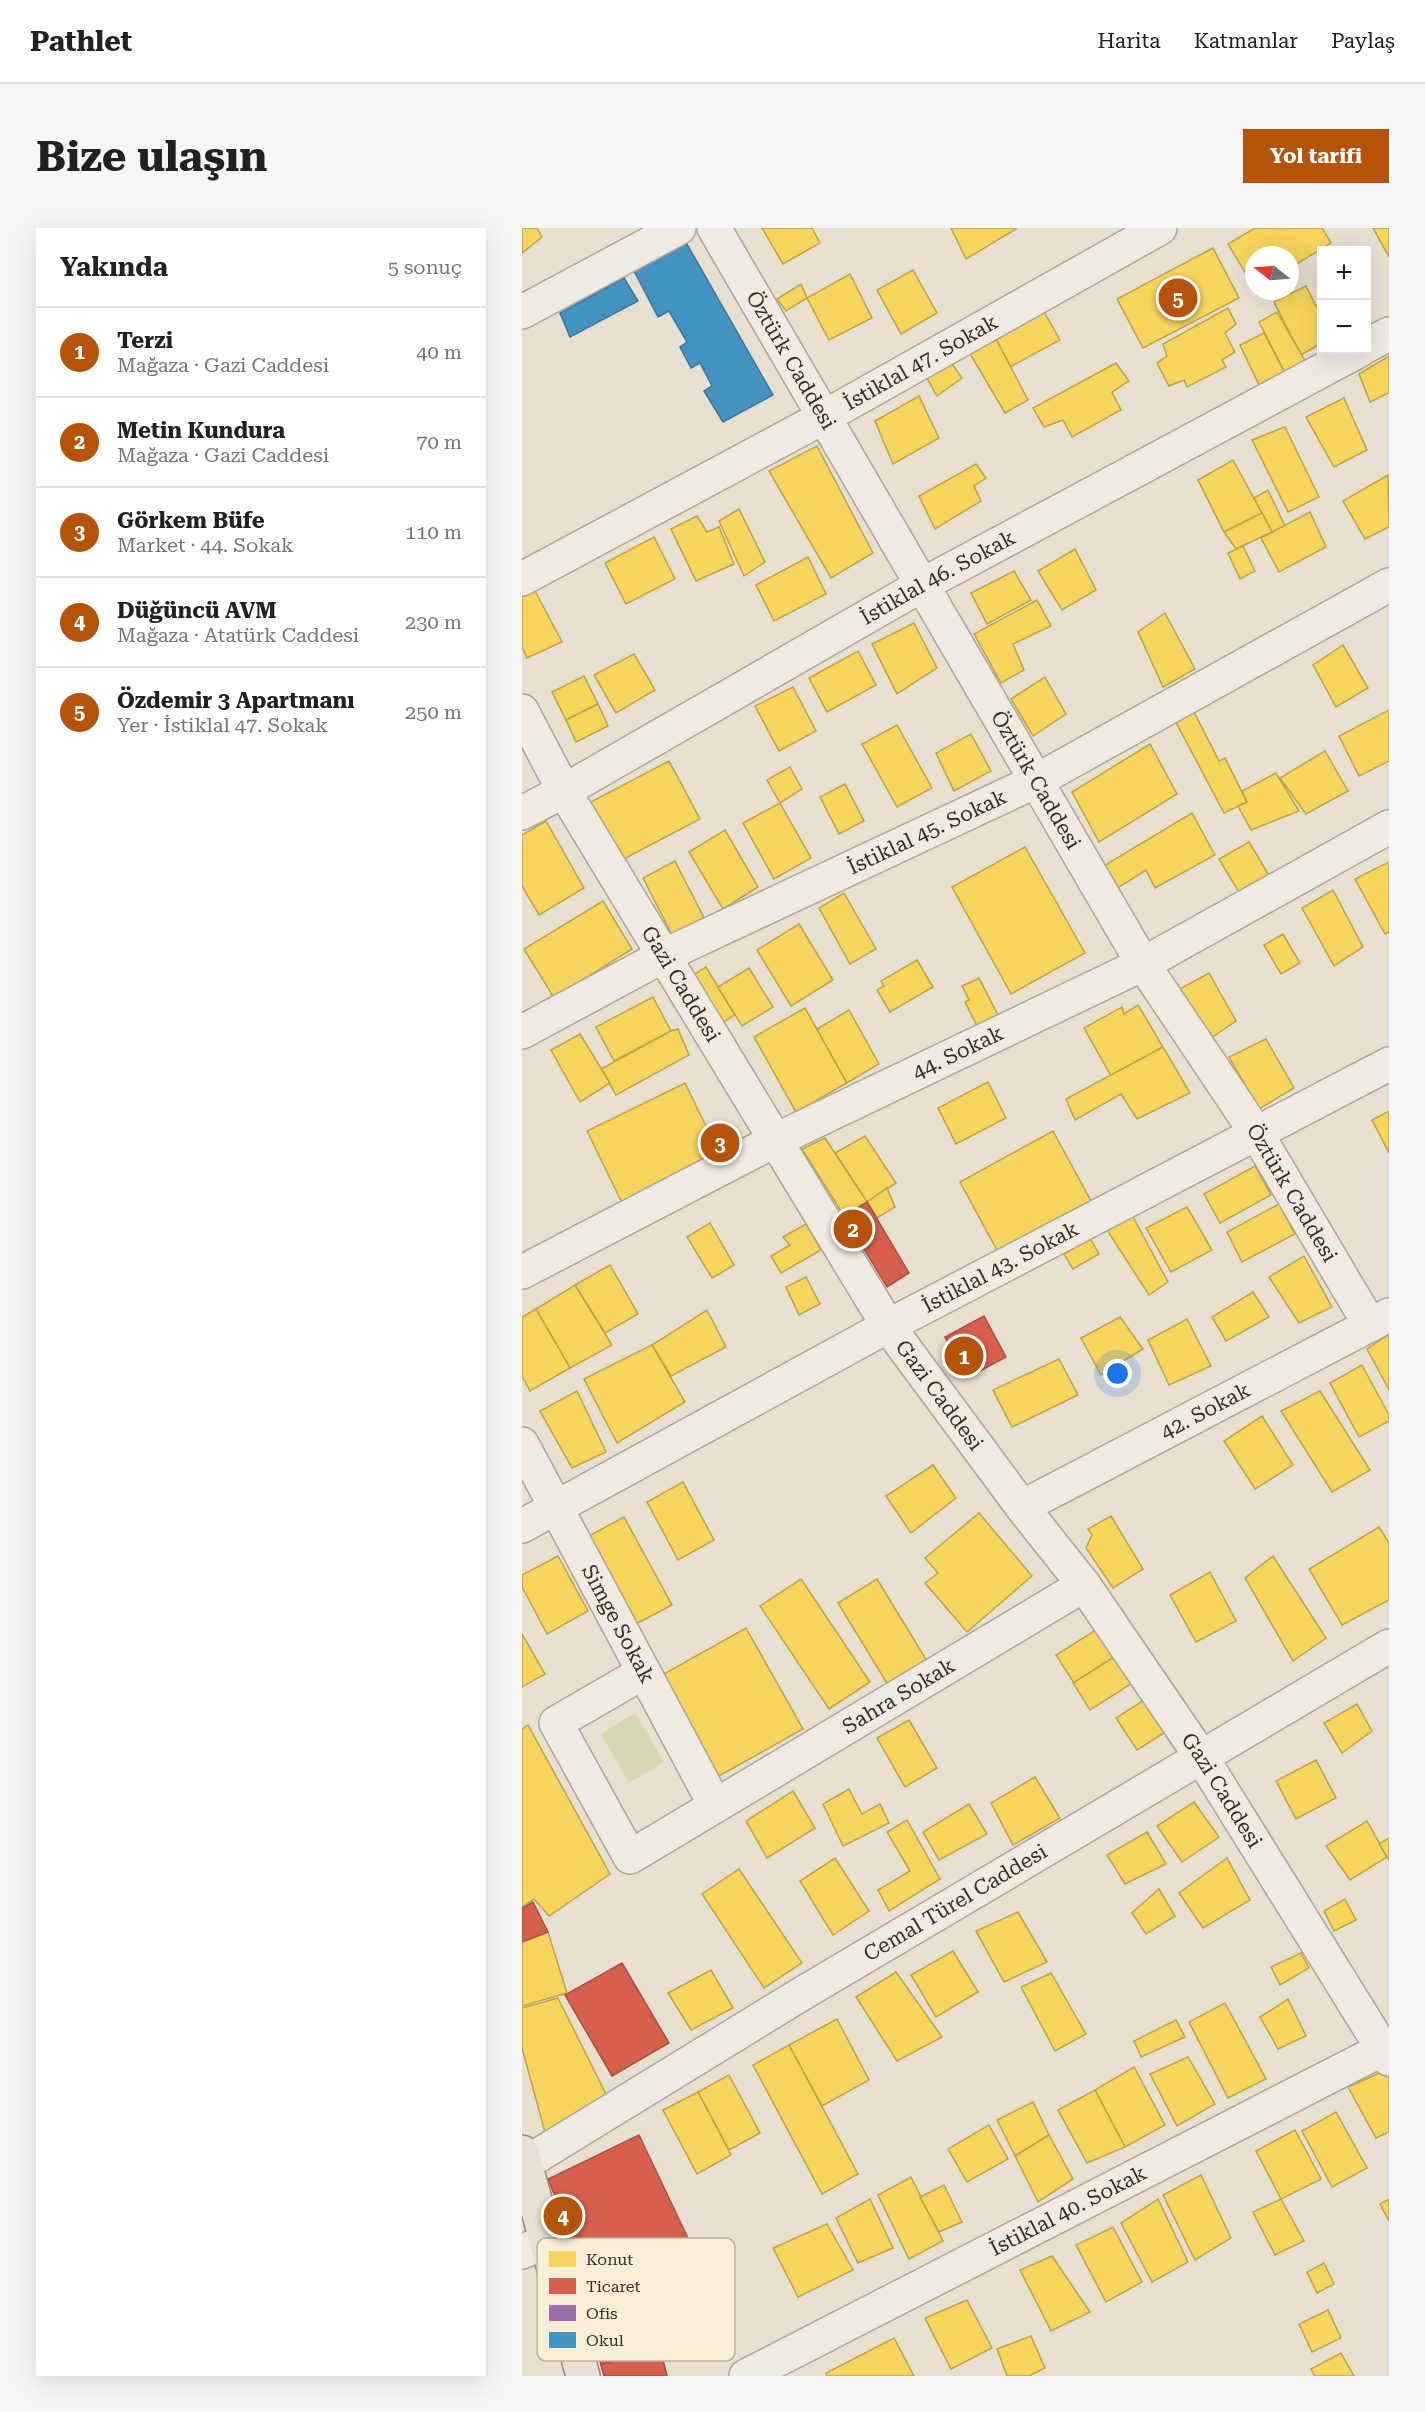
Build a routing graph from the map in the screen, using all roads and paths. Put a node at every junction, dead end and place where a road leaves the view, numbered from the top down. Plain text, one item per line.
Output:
1 (679, 228) edge
2 (714, 228) edge
3 (1160, 228) edge
4 (522, 312) edge
5 (1389, 334) edge
6 (1371, 343) edge
7 (1353, 354) edge
8 (824, 417) junction
9 (522, 579) edge
10 (922, 585) junction
11 (1389, 585) edge
12 (522, 711) edge
13 (1036, 781) junction
14 (564, 791) junction
15 (522, 813) edge
16 (1389, 827) edge
17 (663, 956) junction
18 (1143, 964) junction
19 (522, 1032) edge
20 (1389, 1064) edge
21 (1257, 1134) junction
22 (776, 1140) junction
23 (522, 1272) edge
24 (1380, 1320) edge
25 (888, 1326) junction
26 (522, 1444) edge
27 (1022, 1506) junction
28 (556, 1507) junction
29 (522, 1526) edge
30 (1084, 1585) junction
31 (1389, 1646) edge
32 (644, 1672) junction
33 (1202, 1758) junction
34 (715, 1805) junction
35 (1387, 2051) edge
36 (524, 2158) edge
37 (535, 2246) edge
38 (577, 2361) edge
39 (583, 2376) edge
40 (746, 2376) edge

1 - 4 street
2 - 8 street, Öztürk Caddesi
3 - 8 street, İstiklal 47. Sokak
5 - 6 street
7 - 10 street, İstiklal 46. Sokak
8 - 9 street, İstiklal 47. Sokak
8 - 10 street, Öztürk Caddesi
10 - 13 street, Öztürk Caddesi
10 - 14 street, İstiklal 46. Sokak
11 - 13 street, İstiklal 45. Sokak
12 - 14 street, Gazi Caddesi
13 - 17 street, İstiklal 45. Sokak
13 - 18 street, Öztürk Caddesi
14 - 15 street, İstiklal 46. Sokak
14 - 17 street, Gazi Caddesi
16 - 18 street, 44. Sokak
17 - 19 street, İstiklal 45. Sokak
17 - 22 street, Gazi Caddesi
18 - 21 street, Öztürk Caddesi
18 - 22 street, 44. Sokak
20 - 21 street, İstiklal 43. Sokak
21 - 24 street, Öztürk Caddesi
21 - 25 street, İstiklal 43. Sokak
22 - 23 street, 44. Sokak
22 - 25 street, Gazi Caddesi
24 - 27 street, 42. Sokak
25 - 27 street, Gazi Caddesi
25 - 28 street, İstiklal 43. Sokak
26 - 28 street, Simge Sokak
27 - 30 street, Gazi Caddesi
28 - 29 street, İstiklal 43. Sokak
28 - 32 street, Simge Sokak
30 - 33 street, Gazi Caddesi
30 - 34 street, Sahra Sokak
31 - 33 street, Cemal Türel Caddesi
32 - 34 street, Simge Sokak
32 - 34 street, Sahra Sokak
33 - 35 street, Gazi Caddesi
33 - 36 street, Cemal Türel Caddesi
35 - 40 street, İstiklal 40. Sokak
36 - 37 main road
38 - 39 main road

